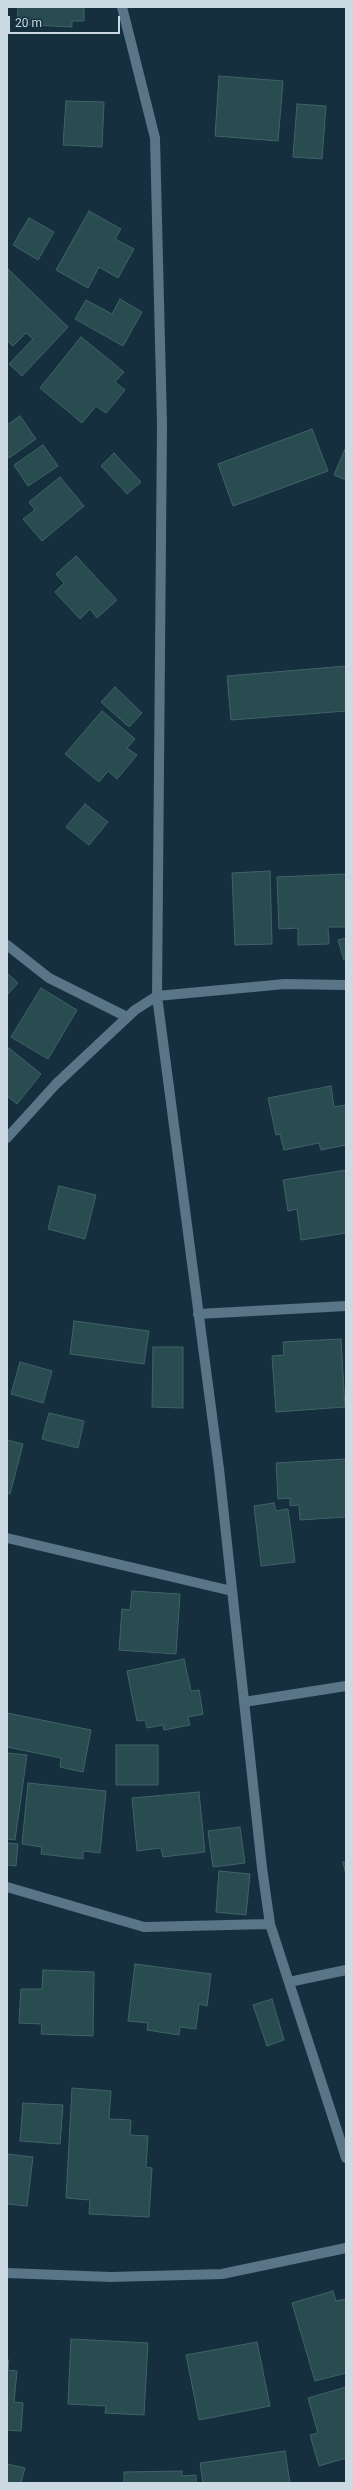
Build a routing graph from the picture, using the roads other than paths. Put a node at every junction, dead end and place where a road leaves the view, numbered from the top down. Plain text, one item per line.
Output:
1 (122, 7) edge
2 (7, 944) edge
3 (346, 985) edge
4 (157, 996) junction
5 (127, 1017) junction
6 (7, 1138) edge
7 (346, 1306) edge
8 (198, 1314) junction
9 (7, 1538) edge
10 (232, 1591) junction
11 (346, 1686) edge
12 (244, 1702) junction
13 (7, 1887) edge
14 (270, 1924) junction
15 (346, 1970) edge
16 (289, 1982) junction
17 (346, 2158) edge
18 (346, 2248) edge
19 (7, 2273) edge

1 - 4 street
2 - 5 street
3 - 4 street
4 - 5 street
4 - 8 street
5 - 6 street
7 - 8 street
8 - 10 street
9 - 10 street
10 - 12 street
11 - 12 street
12 - 14 street
13 - 14 street
14 - 16 street
15 - 16 street
16 - 17 street
18 - 19 street

